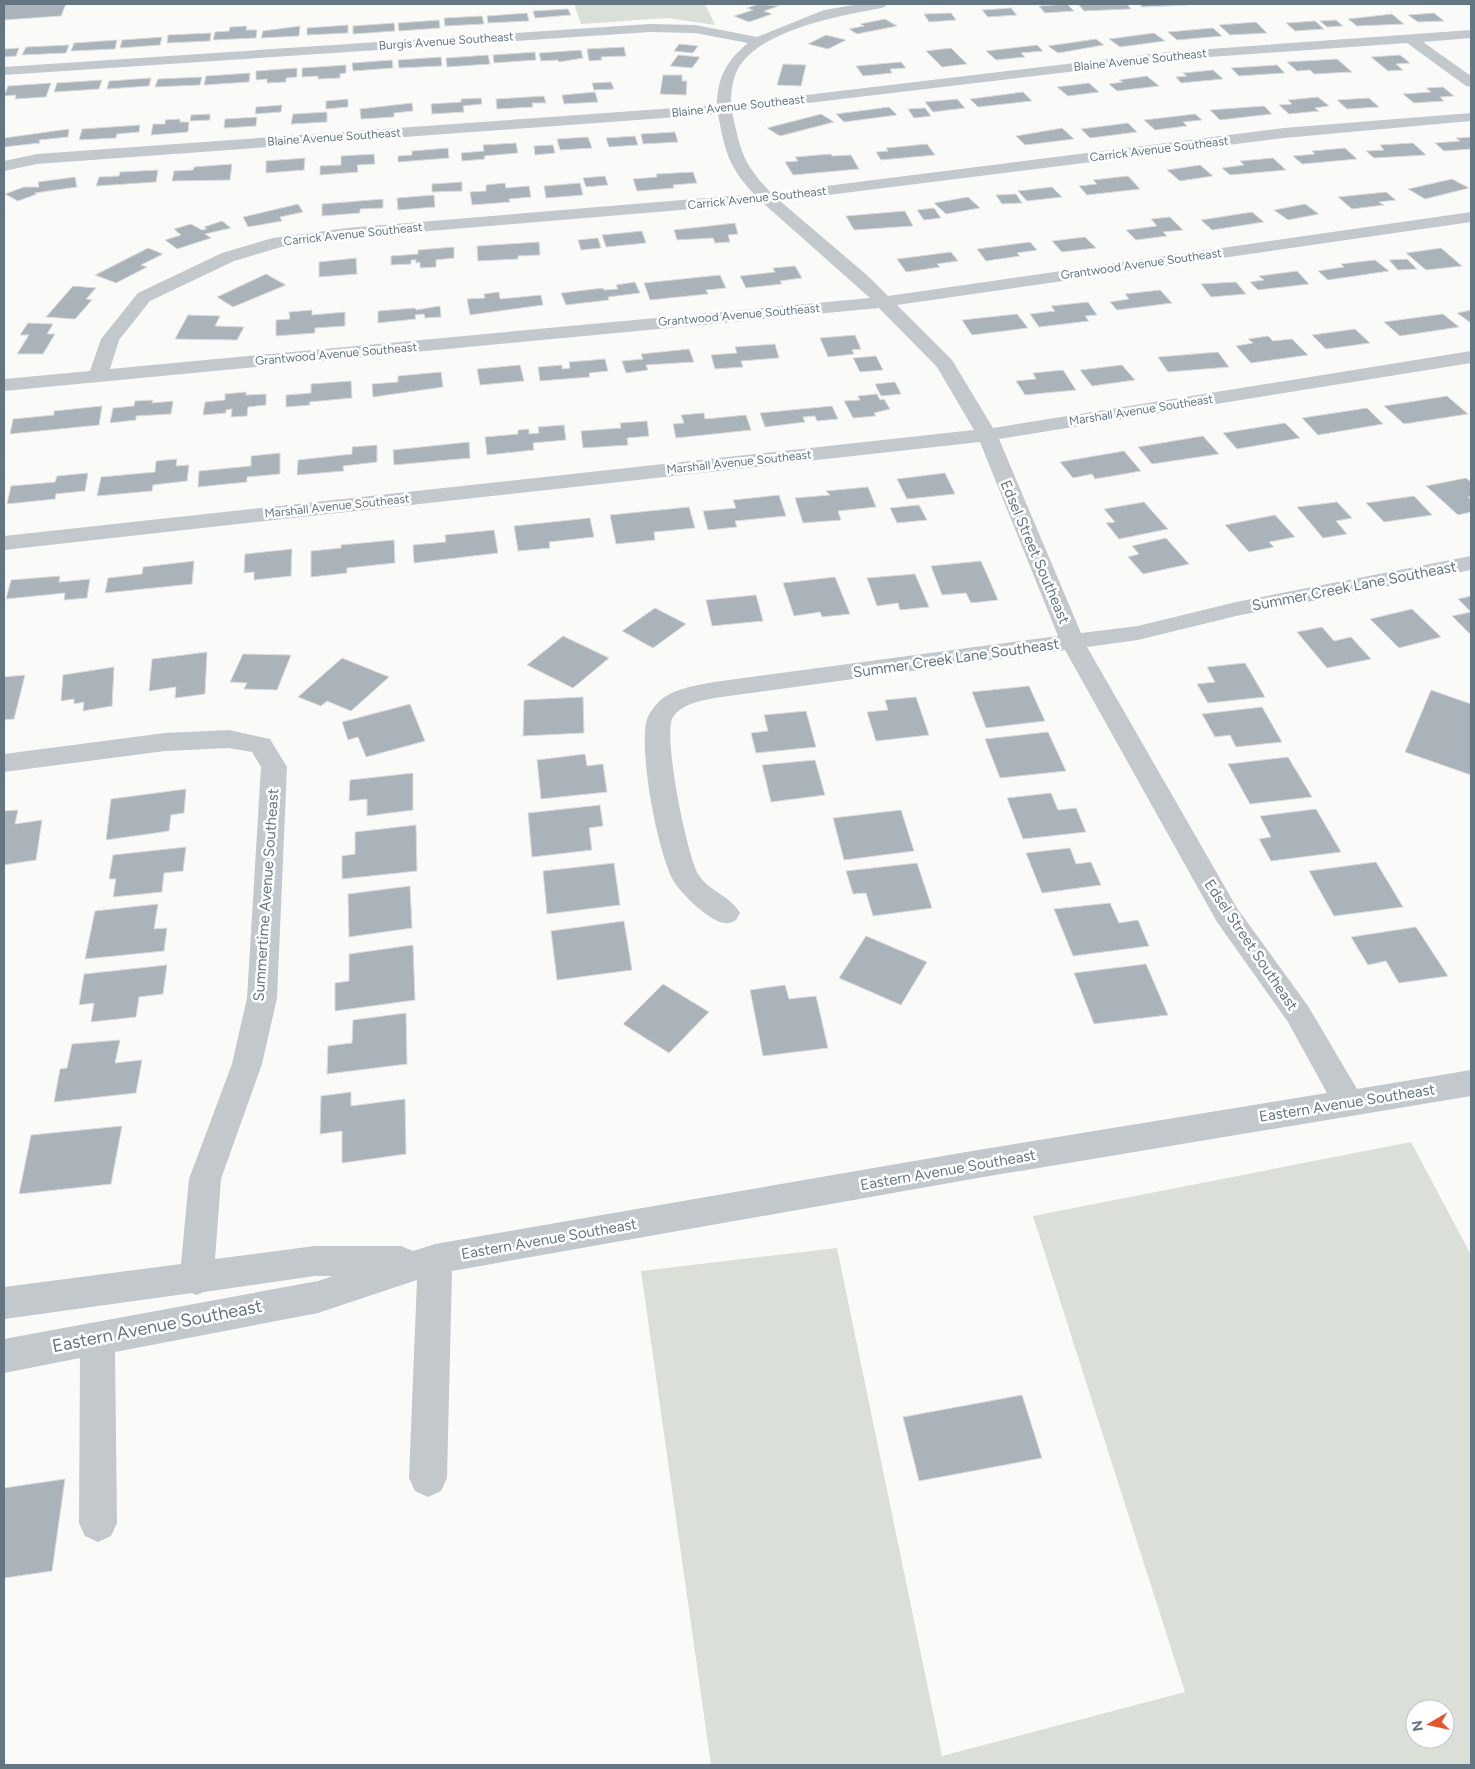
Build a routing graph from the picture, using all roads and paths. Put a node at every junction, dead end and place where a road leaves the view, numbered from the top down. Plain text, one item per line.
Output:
1 (882, 4) edge
2 (1471, 34) edge
3 (1409, 38) junction
4 (759, 41) junction
5 (4, 71) edge
6 (1471, 83) edge
7 (724, 110) junction
8 (1471, 117) edge
9 (4, 166) edge
10 (767, 198) junction
11 (1471, 217) edge
12 (882, 302) junction
13 (1471, 357) edge
14 (98, 376) junction
15 (4, 385) edge
16 (986, 435) junction
17 (4, 543) edge
18 (1471, 563) edge
19 (1073, 643) junction
20 (4, 763) edge
21 (726, 913) dead end
22 (1471, 1083) edge
23 (1349, 1103) junction
24 (430, 1260) junction
25 (196, 1278) junction
26 (4, 1303) edge
27 (97, 1337) junction
28 (4, 1356) edge
29 (428, 1478) dead end
30 (98, 1523) dead end

1 - 4 street
2 - 3 street, Blaine Avenue Southeast
3 - 6 street
3 - 7 street, Blaine Avenue Southeast
4 - 5 street, Burgis Avenue Southeast
4 - 7 street, Edsel Street Southeast
7 - 9 street, Blaine Avenue Southeast
7 - 10 street, Edsel Street Southeast
8 - 10 street, Carrick Avenue Southeast
10 - 12 street, Edsel Street Southeast
10 - 14 street, Carrick Avenue Southeast
11 - 12 street, Grantwood Avenue Southeast
12 - 14 street, Grantwood Avenue Southeast
12 - 16 street, Edsel Street Southeast
13 - 16 street, Marshall Avenue Southeast
14 - 15 street, Grantwood Avenue Southeast
16 - 17 street, Marshall Avenue Southeast
16 - 19 street, Edsel Street Southeast
18 - 19 street, Summer Creek Lane Southeast
19 - 21 street, Summer Creek Lane Southeast
19 - 23 street, Edsel Street Southeast
20 - 25 street, Summertime Avenue Southeast
22 - 23 street, Eastern Avenue Southeast
23 - 24 street, Eastern Avenue Southeast
24 - 25 street, Eastern Avenue Southeast
24 - 27 street, Eastern Avenue Southeast
24 - 29 street
25 - 26 street, Eastern Avenue Southeast
27 - 28 street, Eastern Avenue Southeast
27 - 30 street

